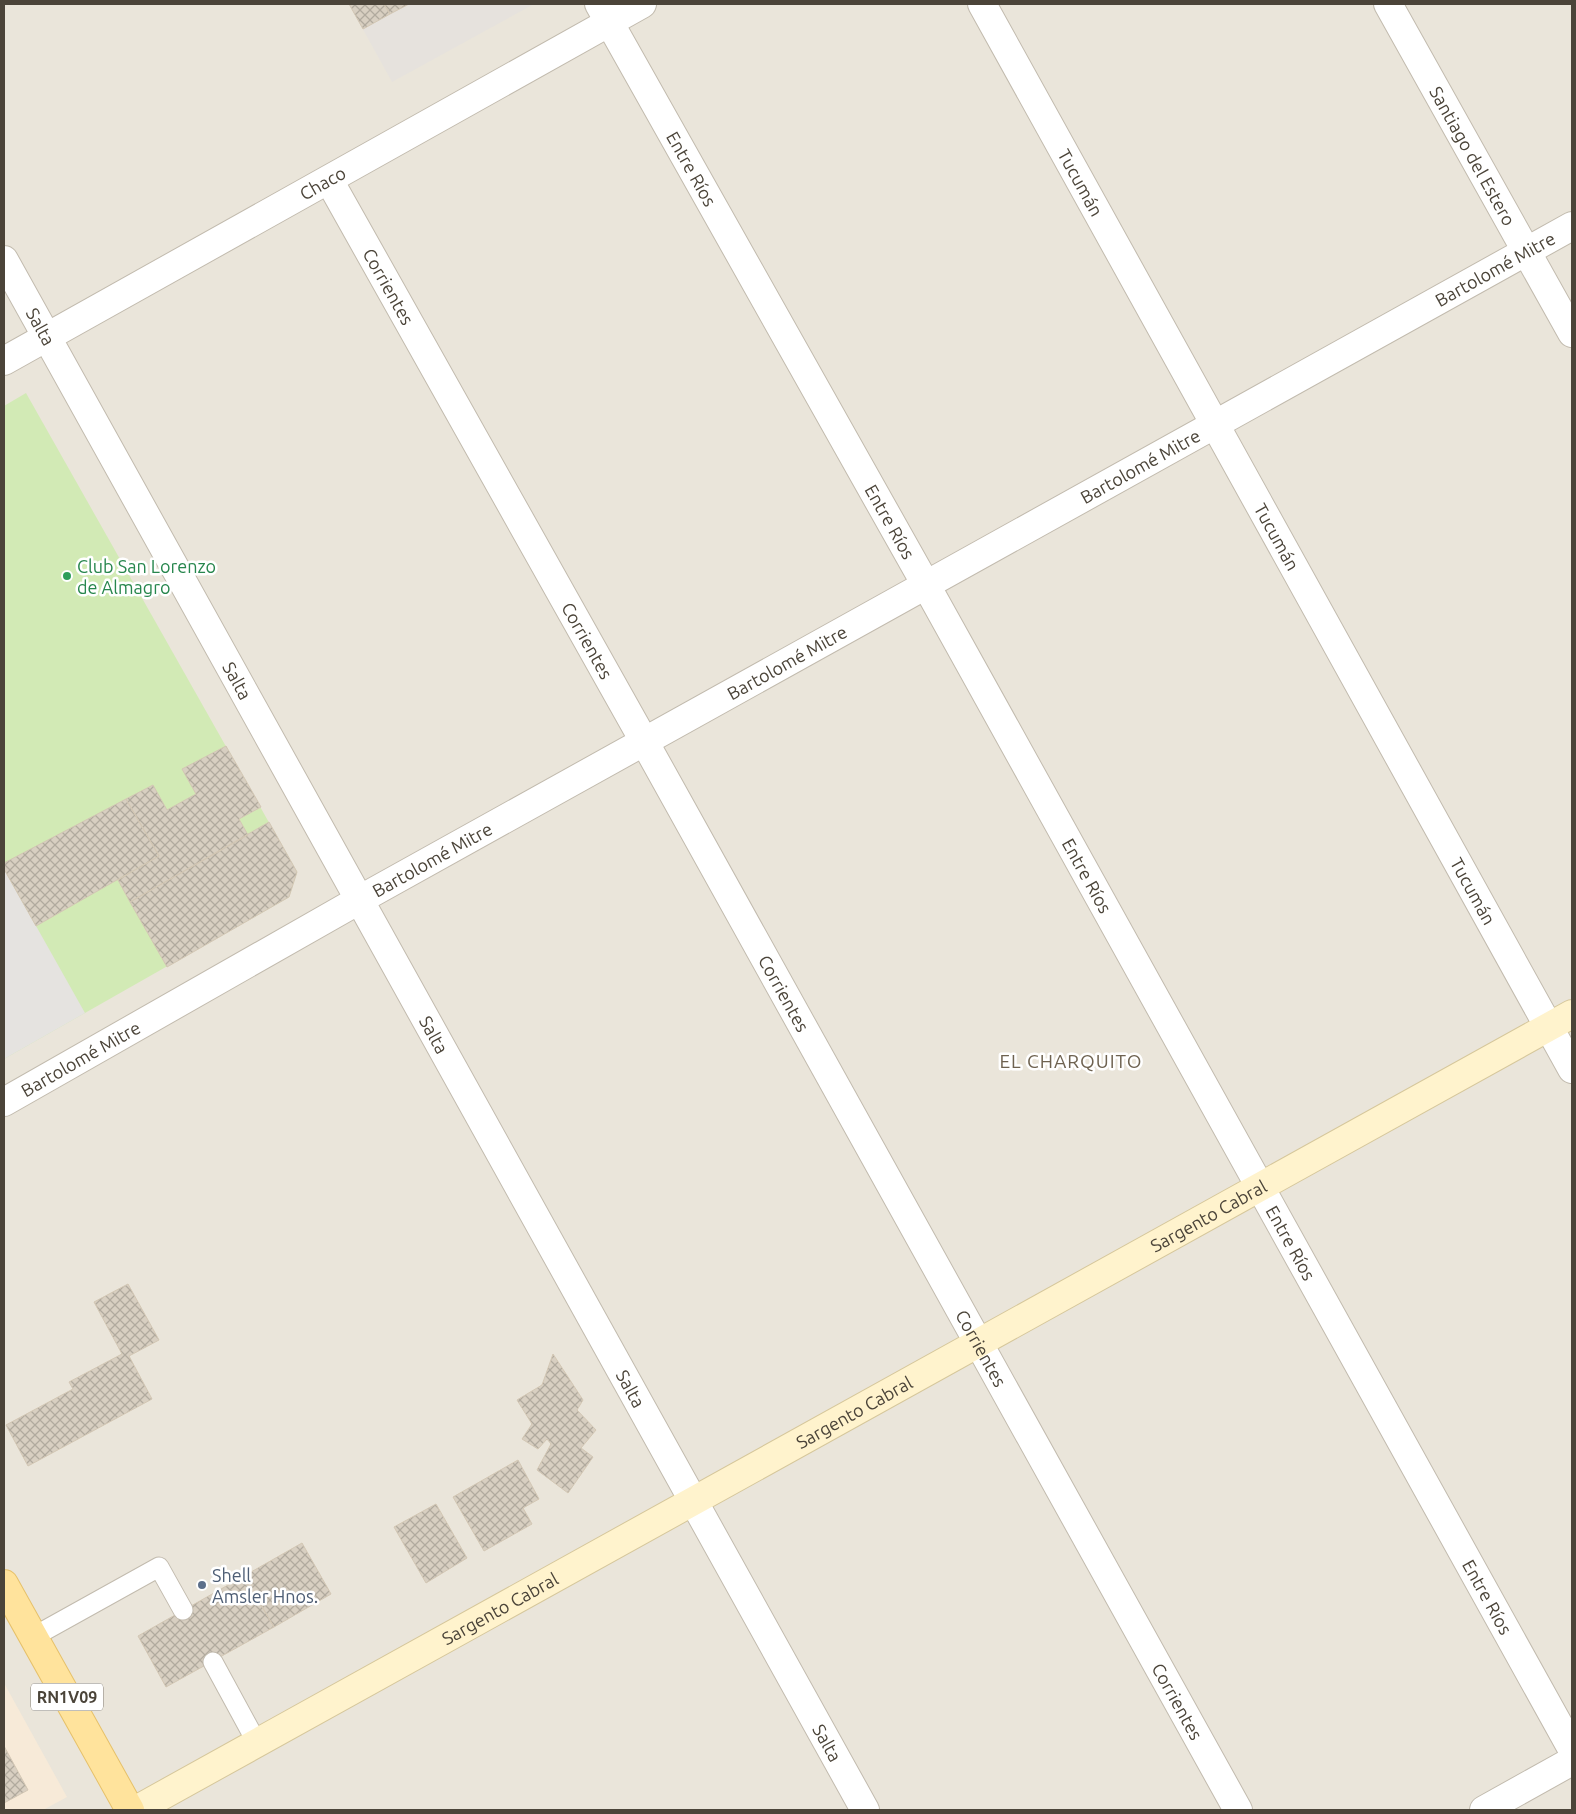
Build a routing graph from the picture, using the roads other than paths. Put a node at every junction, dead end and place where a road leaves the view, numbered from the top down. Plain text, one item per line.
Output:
1 (642, 4) edge
2 (982, 4) edge
3 (1388, 4) edge
4 (604, 13) edge
5 (329, 180) junction
6 (1572, 226) edge
7 (1527, 251) junction
8 (4, 260) edge
9 (1572, 333) edge
10 (47, 338) junction
11 (4, 361) edge
12 (1215, 425) junction
13 (926, 585) junction
14 (644, 741) junction
15 (359, 900) junction
16 (1572, 1014) edge
17 (1549, 1027) junction
18 (1572, 1069) edge
19 (4, 1102) edge
20 (1260, 1187) junction
21 (979, 1343) junction
22 (693, 1502) junction
23 (4, 1584) edge
24 (183, 1610) dead end
25 (33, 1637) junction
26 (213, 1662) dead end
27 (257, 1743) junction
28 (1572, 1749) edge
29 (1572, 1761) edge
30 (130, 1810) edge
31 (136, 1810) edge
32 (864, 1810) edge
33 (1238, 1810) edge
34 (1484, 1810) edge

1 - 4 street, Chaco
2 - 12 street, Tucumán
3 - 7 street, Santiago del Estero
4 - 5 street, Chaco
4 - 13 street, Entre Ríos
5 - 10 street, Chaco
5 - 14 street, Corrientes
6 - 7 street, Bartolomé Mitre
7 - 9 street, Santiago del Estero
7 - 12 street, Bartolomé Mitre
8 - 10 street, Salta
10 - 11 street, Chaco
10 - 15 street, Salta
12 - 13 street, Bartolomé Mitre
12 - 17 street, Tucumán
13 - 14 street, Bartolomé Mitre
13 - 20 street, Entre Ríos
14 - 15 street, Bartolomé Mitre
14 - 21 street, Corrientes
15 - 19 street, Bartolomé Mitre
15 - 22 street, Salta
16 - 17 main road, Sargento Cabral
17 - 18 street, Tucumán
17 - 20 main road, Sargento Cabral
20 - 21 main road, Sargento Cabral
20 - 28 street, Entre Ríos
21 - 22 main road, Sargento Cabral
21 - 33 street, Corrientes
22 - 27 main road, Sargento Cabral
22 - 32 street, Salta
23 - 25 main road, RN1V09
24 - 25 lane
25 - 30 main road, RN1V09
26 - 27 lane
27 - 31 main road, Sargento Cabral
29 - 34 street

